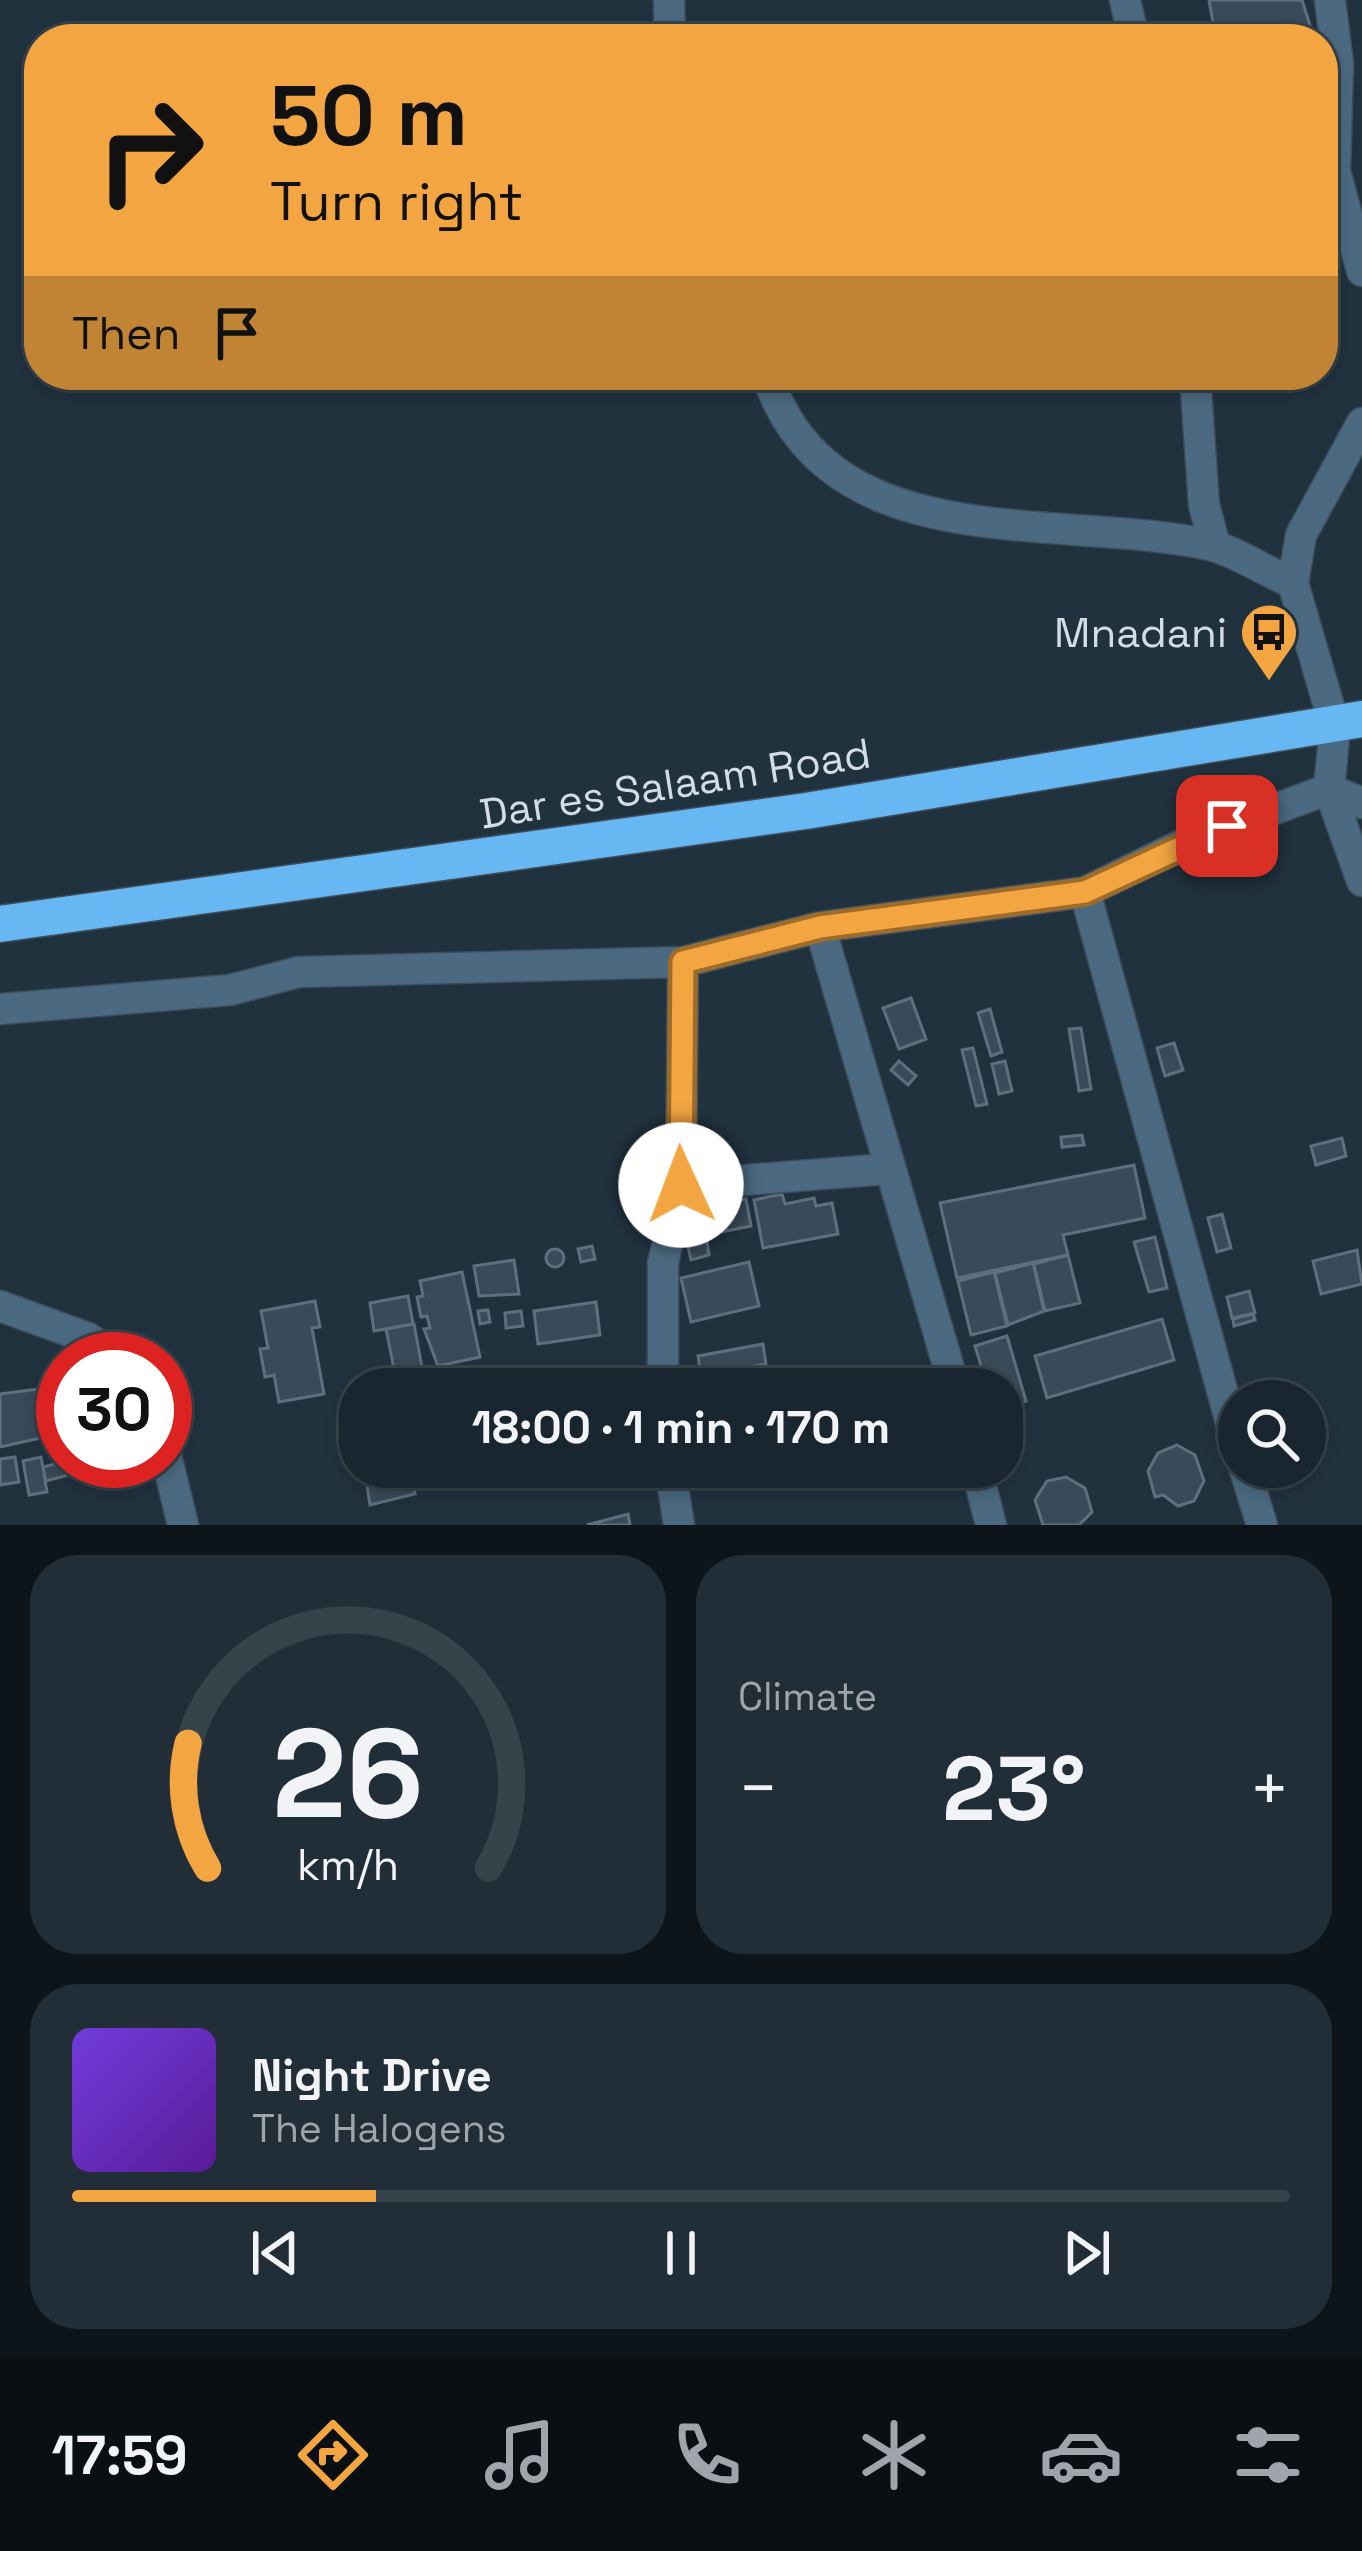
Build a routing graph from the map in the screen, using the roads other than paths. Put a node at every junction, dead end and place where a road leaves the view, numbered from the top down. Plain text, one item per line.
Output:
1 (1338, 182) edge
2 (1362, 271) edge
3 (773, 390) edge
4 (1196, 390) edge
5 (1362, 423) edge
6 (1215, 546) junction
7 (1293, 583) junction
8 (1348, 723) edge
9 (1329, 789) junction
10 (1362, 802) edge
11 (1362, 881) edge
12 (1085, 892) junction
13 (0, 924) edge
14 (820, 927) junction
15 (683, 962) junction
16 (0, 1009) edge
17 (887, 1168) junction
18 (681, 1185) junction
19 (0, 1306) edge
20 (72, 1332) edge
21 (663, 1368) edge
22 (949, 1368) edge
23 (1219, 1380) edge
24 (174, 1488) edge
25 (673, 1488) edge
26 (981, 1488) edge
27 (1251, 1488) edge
28 (183, 1525) edge
29 (679, 1525) edge
30 (991, 1525) edge
31 (1262, 1525) edge

1 - 2 street
3 - 6 street
4 - 6 street
5 - 7 street
6 - 7 street
7 - 8 street
8 - 9 street
8 - 13 highway, Dar es Salaam Road
9 - 10 street
9 - 11 street
9 - 12 street
12 - 14 street
12 - 23 street
14 - 15 street
14 - 17 street
15 - 16 street
15 - 18 street
17 - 18 street
17 - 22 street
18 - 21 street
19 - 20 street
24 - 28 street
25 - 29 street
26 - 30 street
27 - 31 street

